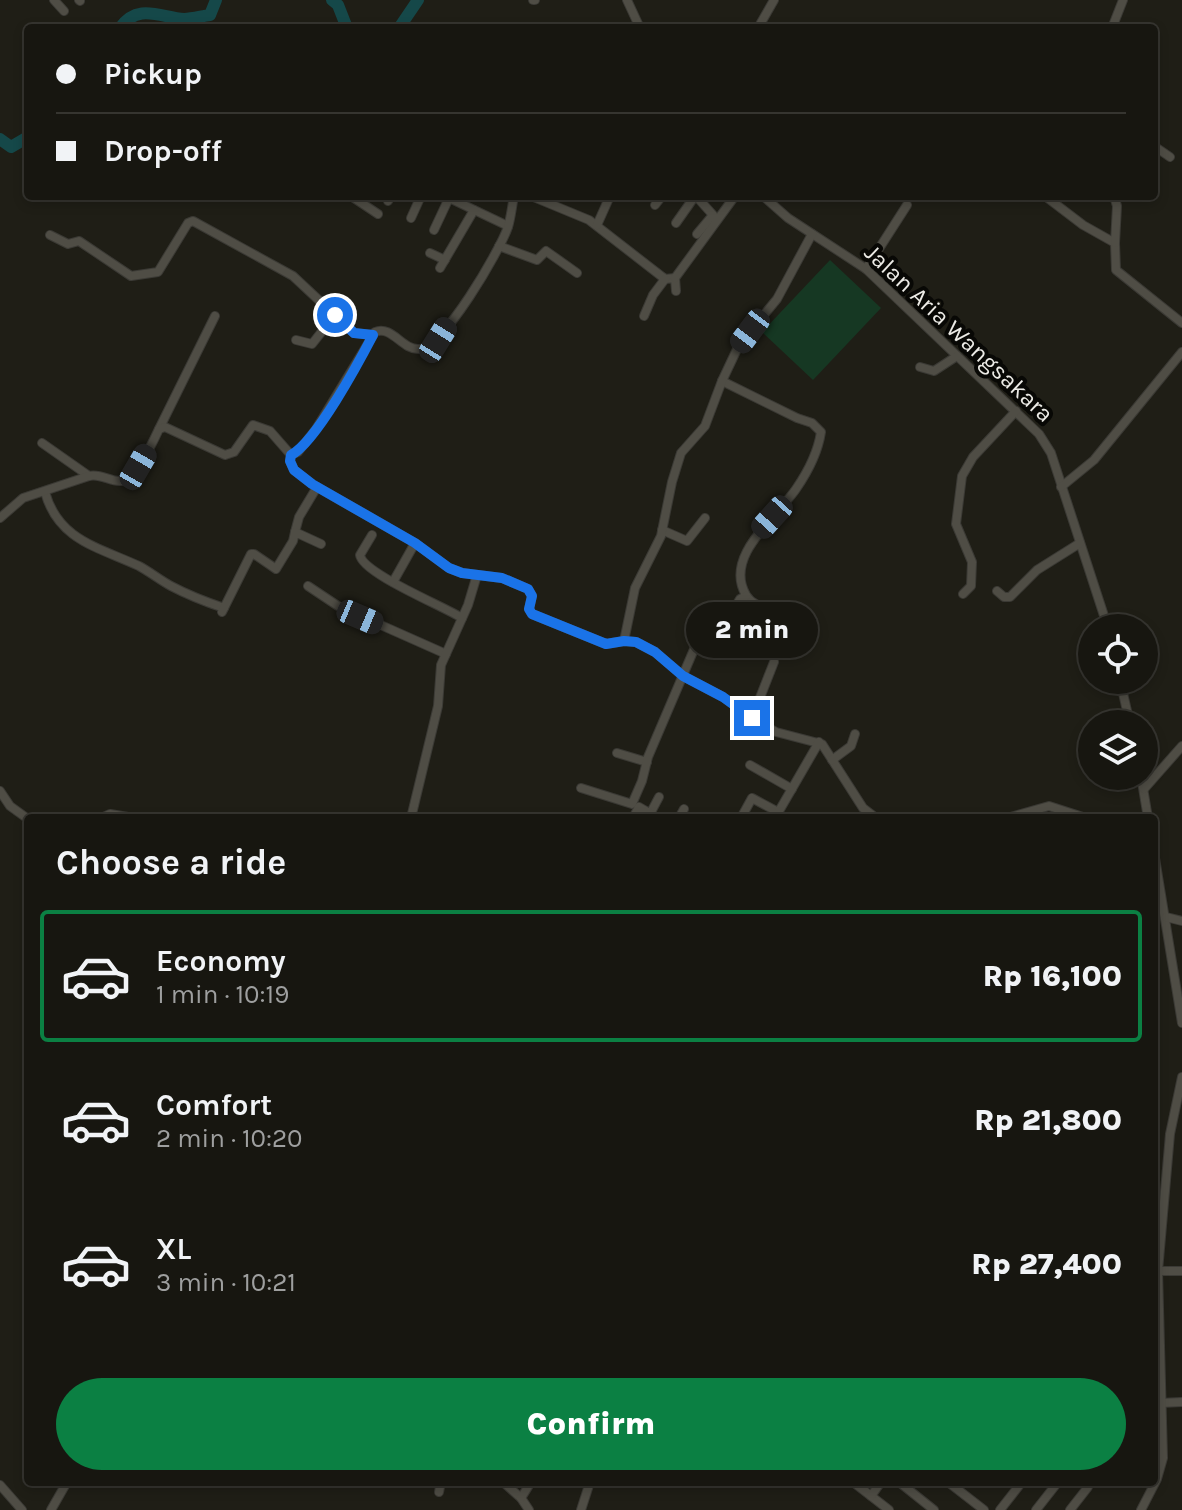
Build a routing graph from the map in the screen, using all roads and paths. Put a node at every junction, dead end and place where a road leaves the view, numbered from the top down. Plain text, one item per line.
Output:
1 (54, 0) edge
2 (627, 0) edge
3 (774, 0) edge
4 (1123, 0) edge
5 (64, 11) dead end
6 (638, 24) edge
7 (760, 24) edge
8 (1114, 24) edge
9 (1158, 149) edge
10 (1170, 157) dead end
11 (360, 200) edge
12 (419, 200) edge
13 (446, 200) edge
14 (453, 200) edge
15 (513, 200) edge
16 (540, 200) edge
17 (608, 200) edge
18 (659, 200) edge
19 (693, 200) edge
20 (700, 200) edge
21 (732, 200) edge
22 (767, 200) edge
23 (1050, 200) edge
24 (1115, 200) edge
25 (655, 205) dead end
26 (907, 205) dead end
27 (474, 210) junction
28 (378, 214) dead end
29 (411, 218) dead end
30 (676, 223) dead end
31 (597, 225) junction
32 (508, 226) junction
33 (434, 230) dead end
34 (697, 234) dead end
35 (812, 234) junction
36 (50, 235) dead end
37 (1115, 243) junction
38 (499, 246) junction
39 (430, 253) dead end
40 (866, 269) junction
41 (577, 273) dead end
42 (670, 279) junction
43 (676, 291) dead end
44 (335, 315) junction
45 (215, 316) dead end
46 (644, 316) dead end
47 (1182, 323) edge
48 (373, 335) junction
49 (296, 340) dead end
50 (1182, 352) edge
51 (957, 356) junction
52 (920, 367) dead end
53 (722, 381) junction
54 (1016, 411) junction
55 (159, 429) junction
56 (42, 443) dead end
57 (291, 455) junction
58 (89, 476) junction
59 (317, 487) junction
60 (1061, 487) junction
61 (45, 492) junction
62 (0, 518) edge
63 (705, 518) dead end
64 (662, 530) junction
65 (295, 532) junction
66 (372, 535) dead end
67 (415, 543) junction
68 (1080, 543) junction
69 (321, 544) dead end
70 (477, 575) junction
71 (393, 582) junction
72 (308, 586) dead end
73 (997, 591) dead end
74 (963, 594) dead end
75 (746, 596) junction
76 (762, 608) junction
77 (1103, 614) edge
78 (729, 617) dead end
79 (462, 618) junction
80 (747, 629) dead end
81 (809, 632) dead end
82 (698, 640) dead end
83 (624, 641) junction
84 (446, 654) junction
85 (774, 662) dead end
86 (683, 676) junction
87 (752, 718) junction
88 (855, 734) dead end
89 (819, 742) junction
90 (1182, 746) edge
91 (617, 753) dead end
92 (832, 760) junction
93 (647, 762) junction
94 (750, 765) dead end
95 (1158, 773) edge
96 (581, 788) dead end
97 (792, 789) junction
98 (1144, 790) edge
99 (0, 791) edge
100 (659, 797) dead end
101 (684, 809) dead end
102 (412, 814) edge
103 (635, 814) edge
104 (651, 814) edge
105 (655, 814) edge
106 (681, 814) edge
107 (743, 814) edge
108 (776, 814) edge
109 (778, 814) edge
110 (871, 814) edge
111 (1017, 814) edge
112 (1074, 814) edge
113 (1147, 814) edge
114 (24, 816) edge
115 (1158, 874) edge
116 (1166, 917) junction
117 (1182, 921) edge
118 (1182, 1023) edge
119 (1182, 1077) edge
120 (1158, 1271) junction
121 (1182, 1271) edge
122 (1182, 1402) edge
123 (1160, 1403) junction
124 (1158, 1475) edge
125 (0, 1485) edge
126 (65, 1486) edge
127 (440, 1486) edge
128 (508, 1486) edge
129 (528, 1486) edge
130 (589, 1486) edge
131 (858, 1486) edge
132 (878, 1486) edge
133 (904, 1486) edge
134 (953, 1486) edge
135 (1019, 1486) edge
136 (1055, 1486) edge
137 (1087, 1486) edge
138 (1153, 1486) edge
139 (439, 1492) dead end
140 (871, 1496) junction
141 (521, 1498) junction
142 (22, 1510) edge
143 (51, 1510) edge
144 (529, 1510) edge
145 (581, 1510) edge
146 (889, 1510) edge
147 (934, 1510) edge
148 (984, 1510) edge
149 (1000, 1510) edge
150 (1036, 1510) edge
151 (1070, 1510) edge
152 (1141, 1510) edge

1 - 5 street
2 - 6 street
3 - 7 street
4 - 8 street
9 - 10 street
11 - 28 street
12 - 29 street
13 - 33 street
14 - 27 street
15 - 32 street
16 - 31 street
17 - 31 street
18 - 25 street
19 - 30 street
20 - 34 street
21 - 42 street
22 - 35 street, Jalan Aria Wangsakara
23 - 37 street
24 - 37 street
26 - 40 street
27 - 32 street
27 - 39 street
31 - 42 street
32 - 38 street
35 - 40 street, Jalan Aria Wangsakara
35 - 53 street
36 - 44 street
37 - 47 street
38 - 41 street
38 - 48 street
40 - 51 street, Jalan Aria Wangsakara
42 - 43 street
42 - 46 street
44 - 48 street
44 - 49 street
45 - 55 street
48 - 57 street
50 - 60 street
51 - 52 street
51 - 54 street, Jalan Aria Wangsakara
53 - 64 street
53 - 75 street
54 - 60 street, Jalan Aria Wangsakara
54 - 74 street
55 - 57 street
55 - 58 street
56 - 58 street
57 - 59 street
58 - 61 street
59 - 65 street
59 - 67 street
60 - 68 street, Jalan Aria Wangsakara
61 - 62 street
61 - 65 street
63 - 64 street
64 - 83 street
65 - 69 street
66 - 71 street
67 - 70 street
67 - 71 street
68 - 73 street
68 - 77 street, Jalan Aria Wangsakara
70 - 79 street
70 - 83 street
71 - 79 street
72 - 84 street
75 - 76 street
75 - 78 street
76 - 80 street
76 - 81 street
79 - 84 street
82 - 86 street
83 - 86 street
84 - 102 street
85 - 87 street
86 - 87 street
86 - 93 street
87 - 89 street
88 - 92 street
89 - 92 street
89 - 97 street
90 - 95 street
91 - 93 street
92 - 110 street
93 - 96 street
94 - 97 street
97 - 109 street
98 - 113 street
99 - 114 street
100 - 105 street
101 - 106 street
103 - 104 street
107 - 108 street
111 - 112 street
115 - 116 street
116 - 117 street
116 - 118 street
119 - 120 street
120 - 121 street
120 - 123 street
122 - 123 street
123 - 124 street
125 - 142 street
126 - 143 street
127 - 139 street
128 - 141 street
129 - 141 street
130 - 145 street
131 - 140 street
132 - 140 street
133 - 147 street
134 - 148 street
135 - 149 street
136 - 150 street
137 - 151 street
138 - 152 street
140 - 146 street
141 - 144 street

